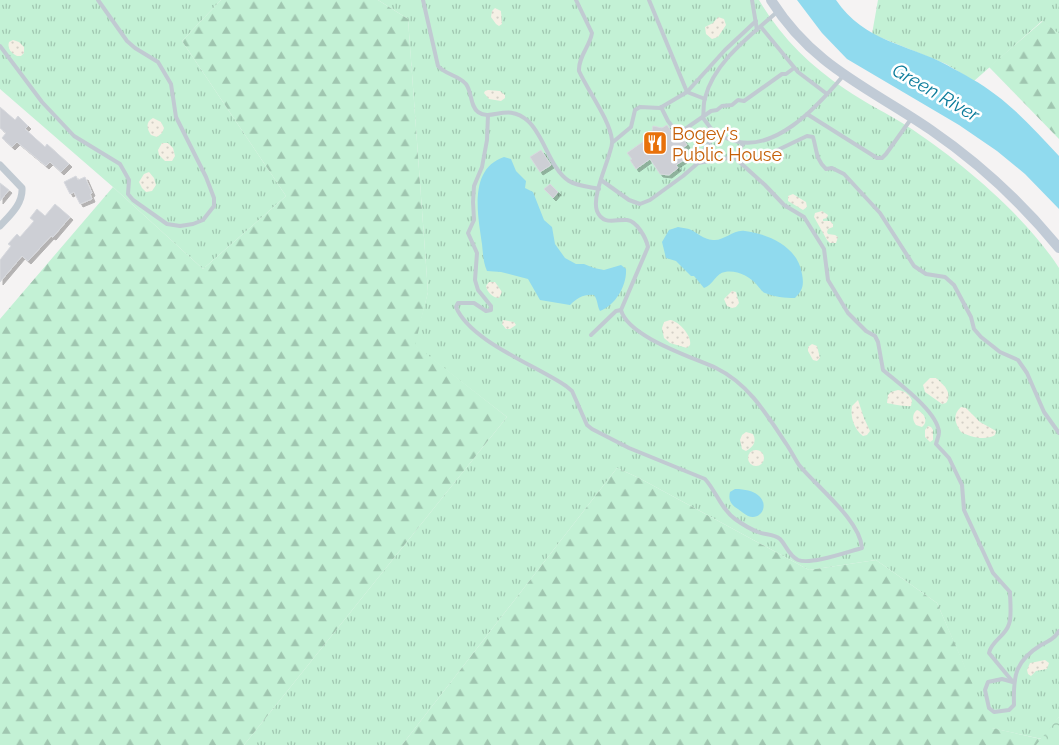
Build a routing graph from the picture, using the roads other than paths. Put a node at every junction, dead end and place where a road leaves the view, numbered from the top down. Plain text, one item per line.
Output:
1 (98, 0) edge
2 (423, 0) edge
3 (576, 0) edge
4 (649, 0) edge
5 (752, 0) edge
6 (771, 0) edge
7 (779, 11) junction
8 (756, 21) junction
9 (759, 28) junction
10 (0, 46) edge
11 (794, 68) junction
12 (843, 75) junction
13 (687, 92) junction
14 (827, 94) junction
15 (704, 98) junction
16 (662, 107) junction
17 (807, 114) junction
18 (488, 115) junction
19 (912, 117) junction
20 (703, 118) junction
21 (716, 134) junction
22 (613, 142) junction
23 (743, 144) junction
24 (734, 157) junction
25 (698, 162) junction
26 (0, 165) edge
27 (601, 180) junction
28 (599, 189) junction
29 (0, 226) edge
30 (1059, 248) edge
31 (621, 310) junction
32 (591, 335) dead end
33 (1059, 433) edge
34 (1059, 631) edge
35 (1013, 682) junction

1 - 10 lane
2 - 18 lane
3 - 22 lane
4 - 13 lane
5 - 8 lane
6 - 7 street
7 - 9 lane
7 - 12 street
8 - 9 lane
8 - 13 lane
9 - 11 lane
9 - 15 lane
11 - 14 lane
11 - 20 lane
12 - 14 lane
12 - 19 street
13 - 15 lane
13 - 16 lane
14 - 17 lane
15 - 20 lane
16 - 20 lane
16 - 22 lane
17 - 19 lane
17 - 23 lane
18 - 28 lane
18 - 31 lane
19 - 30 street
20 - 21 lane
21 - 23 lane
21 - 25 lane
22 - 27 lane
23 - 24 lane
24 - 25 lane
24 - 33 lane
24 - 35 lane
25 - 27 lane
26 - 29 street
27 - 28 lane
28 - 31 lane
31 - 32 lane
34 - 35 lane
35 - 35 lane

